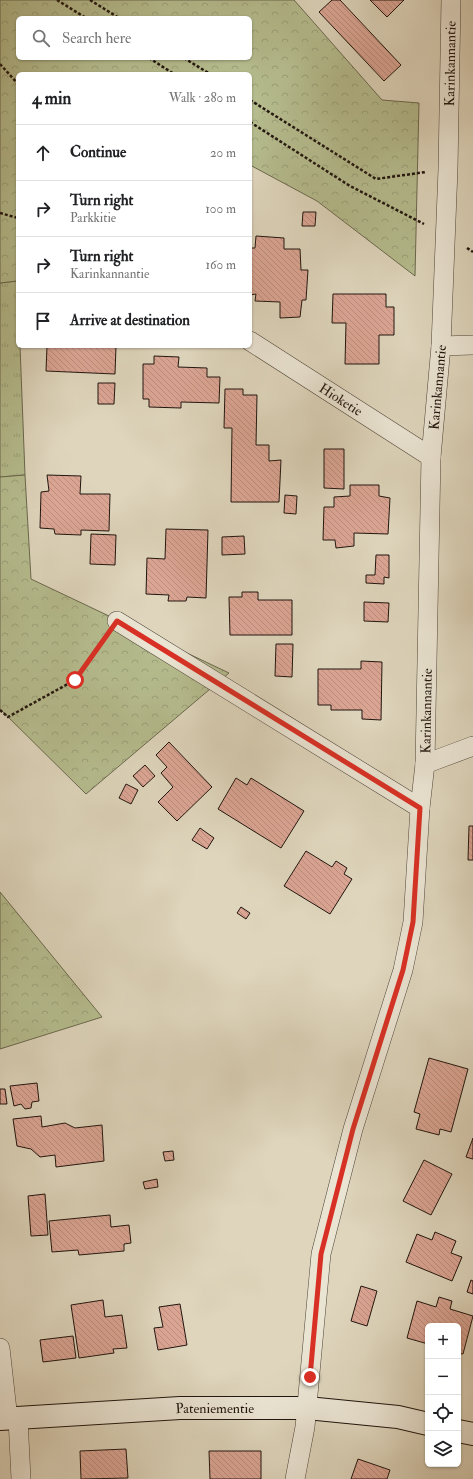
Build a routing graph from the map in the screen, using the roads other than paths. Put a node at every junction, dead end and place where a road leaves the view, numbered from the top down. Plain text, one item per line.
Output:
1 (451, 0) edge
2 (252, 342) edge
3 (473, 345) edge
4 (441, 346) junction
5 (431, 457) junction
6 (117, 621) road end
7 (473, 746) edge
8 (425, 764) junction
9 (420, 808) junction
10 (0, 1348) edge
11 (307, 1408) junction
12 (9, 1419) edge
13 (425, 1423) edge
14 (461, 1432) edge
15 (473, 1434) edge
16 (21, 1479) edge
17 (295, 1479) edge

1 - 4 street, Karinkannantie
2 - 5 street, Hioketie
3 - 4 street
4 - 5 street, Karinkannantie
5 - 8 street, Karinkannantie
6 - 9 street
7 - 8 street
8 - 9 street, Karinkannantie
9 - 11 street, Karinkannantie
10 - 12 street
11 - 12 street, Pateniementie
11 - 13 street, Pateniementie
11 - 17 street, Karinkannantie
12 - 16 street
14 - 15 street

